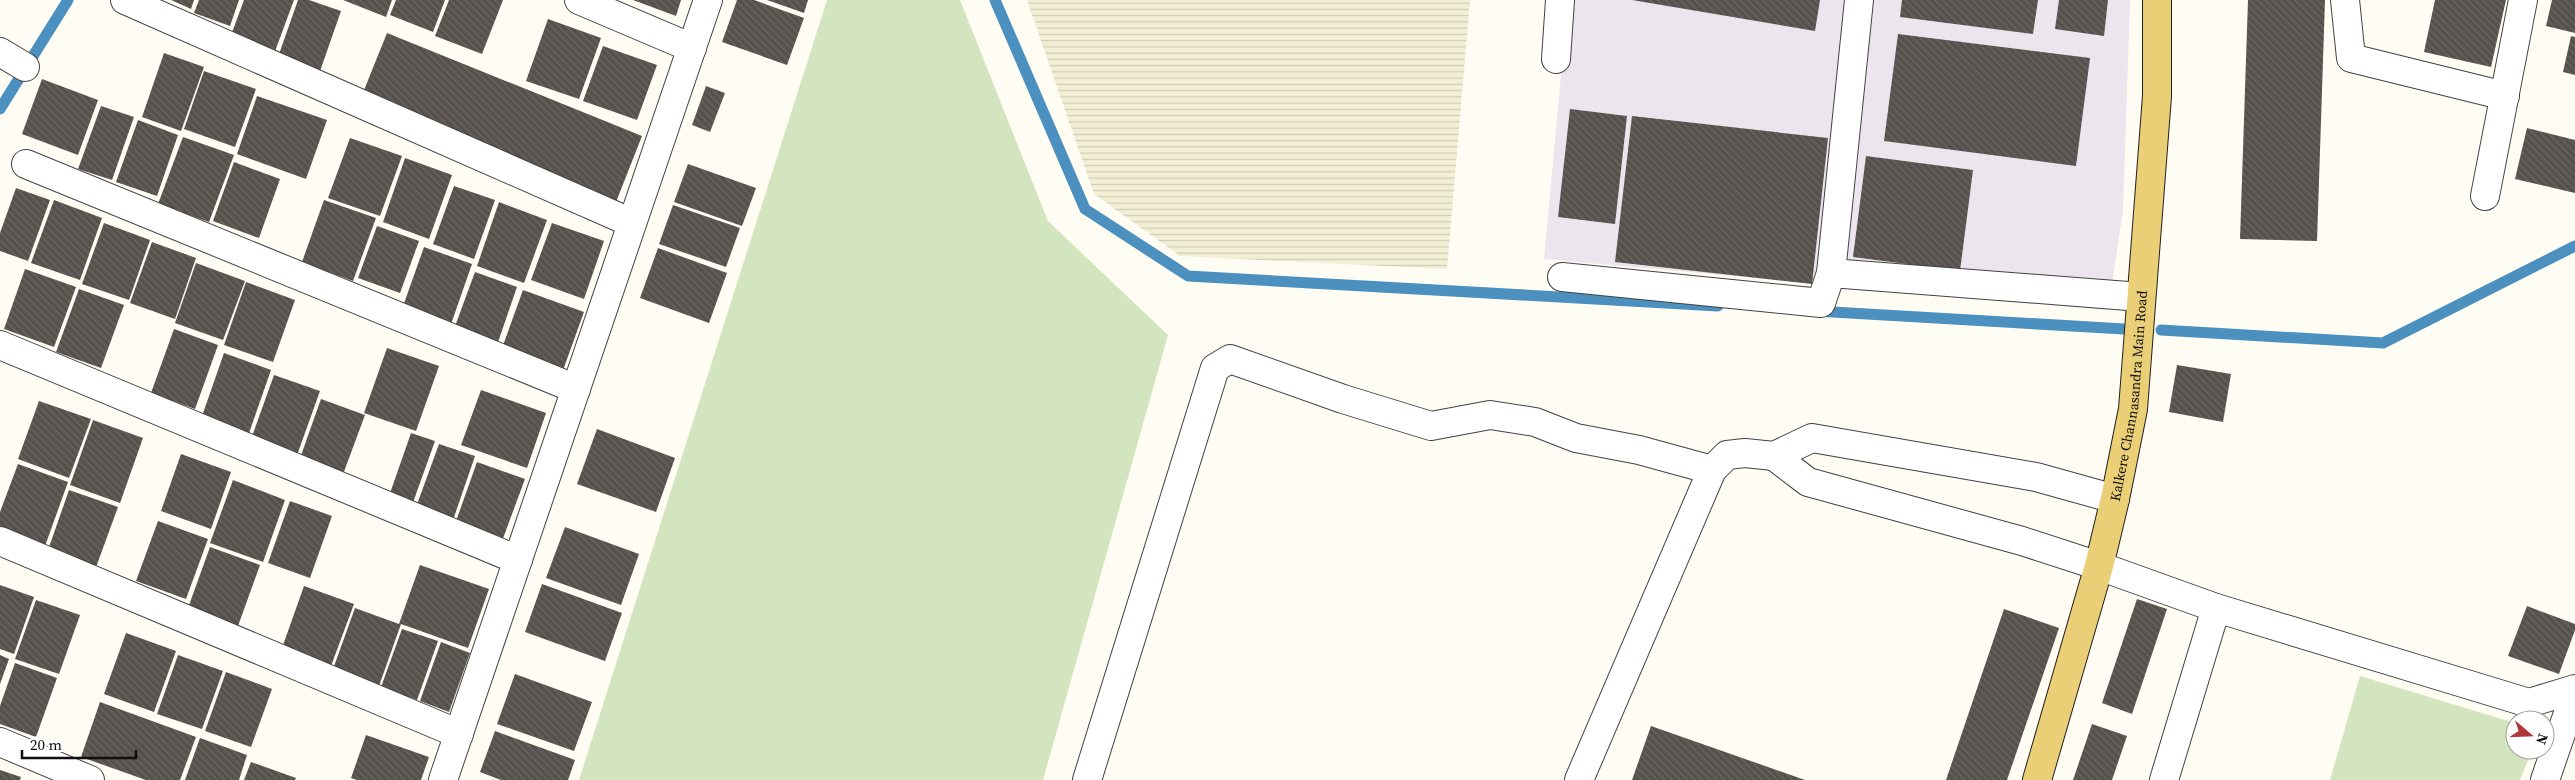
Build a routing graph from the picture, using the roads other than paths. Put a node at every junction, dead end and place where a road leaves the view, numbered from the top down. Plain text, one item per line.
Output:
1 (126, 0) edge
2 (579, 0) edge
3 (708, 0) edge
4 (1560, 0) edge
5 (1859, 0) edge
6 (2158, 0) edge
7 (2345, 0) edge
8 (2523, 0) edge
9 (692, 48) junction
10 (0, 52) edge
11 (1556, 58) dead end
12 (25, 67) dead end
13 (2504, 96) junction
14 (26, 164) dead end
15 (2485, 196) dead end
16 (632, 223) junction
17 (1831, 273) junction
18 (1562, 277) dead end
19 (2141, 297) junction
20 (0, 345) edge
21 (576, 389) junction
22 (1774, 456) junction
23 (1712, 470) junction
24 (2115, 499) junction
25 (0, 541) edge
26 (518, 560) junction
27 (2099, 566) junction
28 (2216, 608) junction
29 (2575, 691) edge
30 (459, 734) junction
31 (0, 742) edge
32 (90, 780) edge
33 (443, 780) edge
34 (1087, 780) edge
35 (1580, 780) edge
36 (2037, 780) edge
37 (2164, 780) edge
38 (2545, 780) edge

1 - 16 street
2 - 9 street
3 - 9 street
4 - 11 street
5 - 17 street
6 - 19 main road, Kalkere Channasandra Main Road
7 - 13 street
8 - 13 street
9 - 16 street
10 - 12 street
13 - 15 street
14 - 21 street
16 - 21 street
17 - 18 street
17 - 19 street
19 - 24 main road, Kalkere Channasandra Main Road
20 - 26 street
21 - 26 street
22 - 23 street
22 - 24 street
22 - 27 street
23 - 34 street
23 - 35 street
24 - 27 main road, Kalkere Channasandra Main Road
25 - 30 street
26 - 30 street
27 - 28 street
27 - 36 main road, Kalkere Channasandra Main Road
28 - 29 street
28 - 37 street
29 - 38 street
30 - 33 street
31 - 32 street

